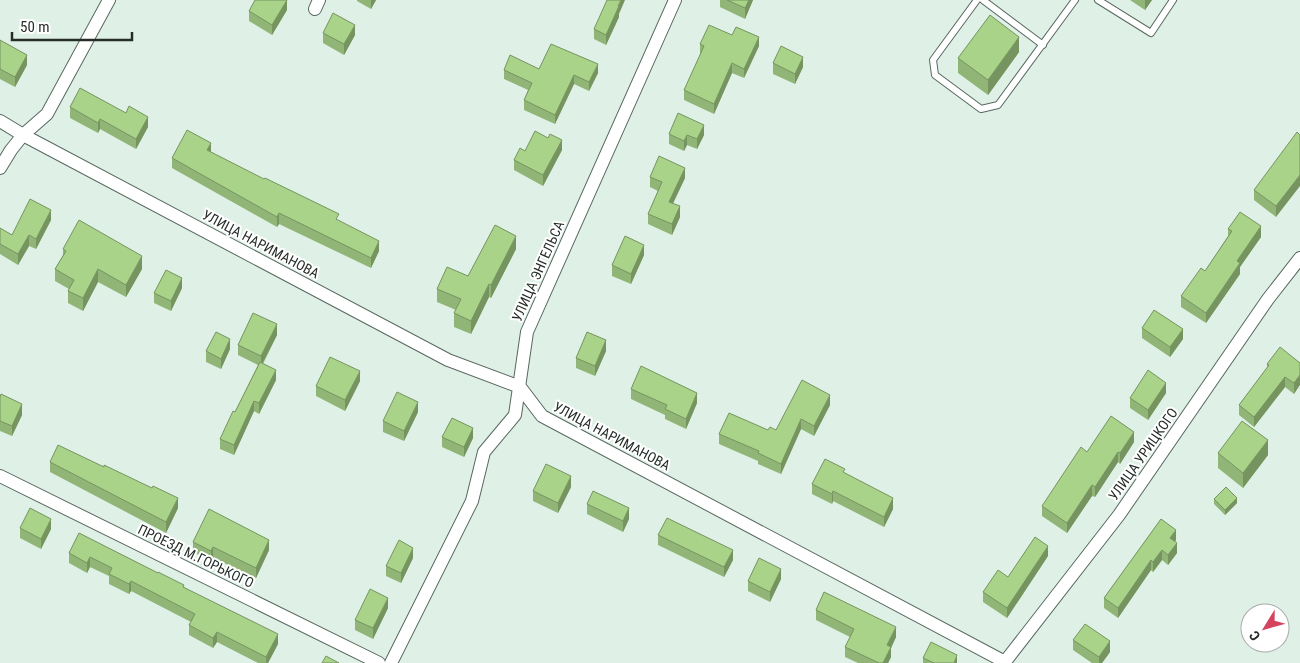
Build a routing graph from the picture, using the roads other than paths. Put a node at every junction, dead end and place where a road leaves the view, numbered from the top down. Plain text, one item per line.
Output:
1 (108, 0) edge
2 (675, 0) edge
3 (977, 0) edge
4 (983, 0) edge
5 (1074, 0) edge
6 (1098, 0) edge
7 (1173, 0) edge
8 (1043, 45) junction
9 (0, 121) edge
10 (23, 135) junction
11 (0, 168) edge
12 (1300, 258) edge
13 (520, 387) junction
14 (0, 476) edge
15 (379, 663) edge
16 (391, 663) edge
17 (1006, 663) edge

1 - 10 street
2 - 13 street, УЛИЦА ЭНГЕЛЬСА
3 - 8 lane
4 - 8 lane
5 - 8 lane
6 - 7 lane
9 - 10 street, УЛИЦА НАРИМАНОВА
10 - 11 street
10 - 13 street, УЛИЦА НАРИМАНОВА
12 - 17 street, УЛИЦА УРИЦКОГО
13 - 16 street, УЛИЦА ЭНГЕЛЬСА
13 - 17 street, УЛИЦА НАРИМАНОВА
14 - 15 street, ПРОЕЗД М.ГОРЬКОГО

